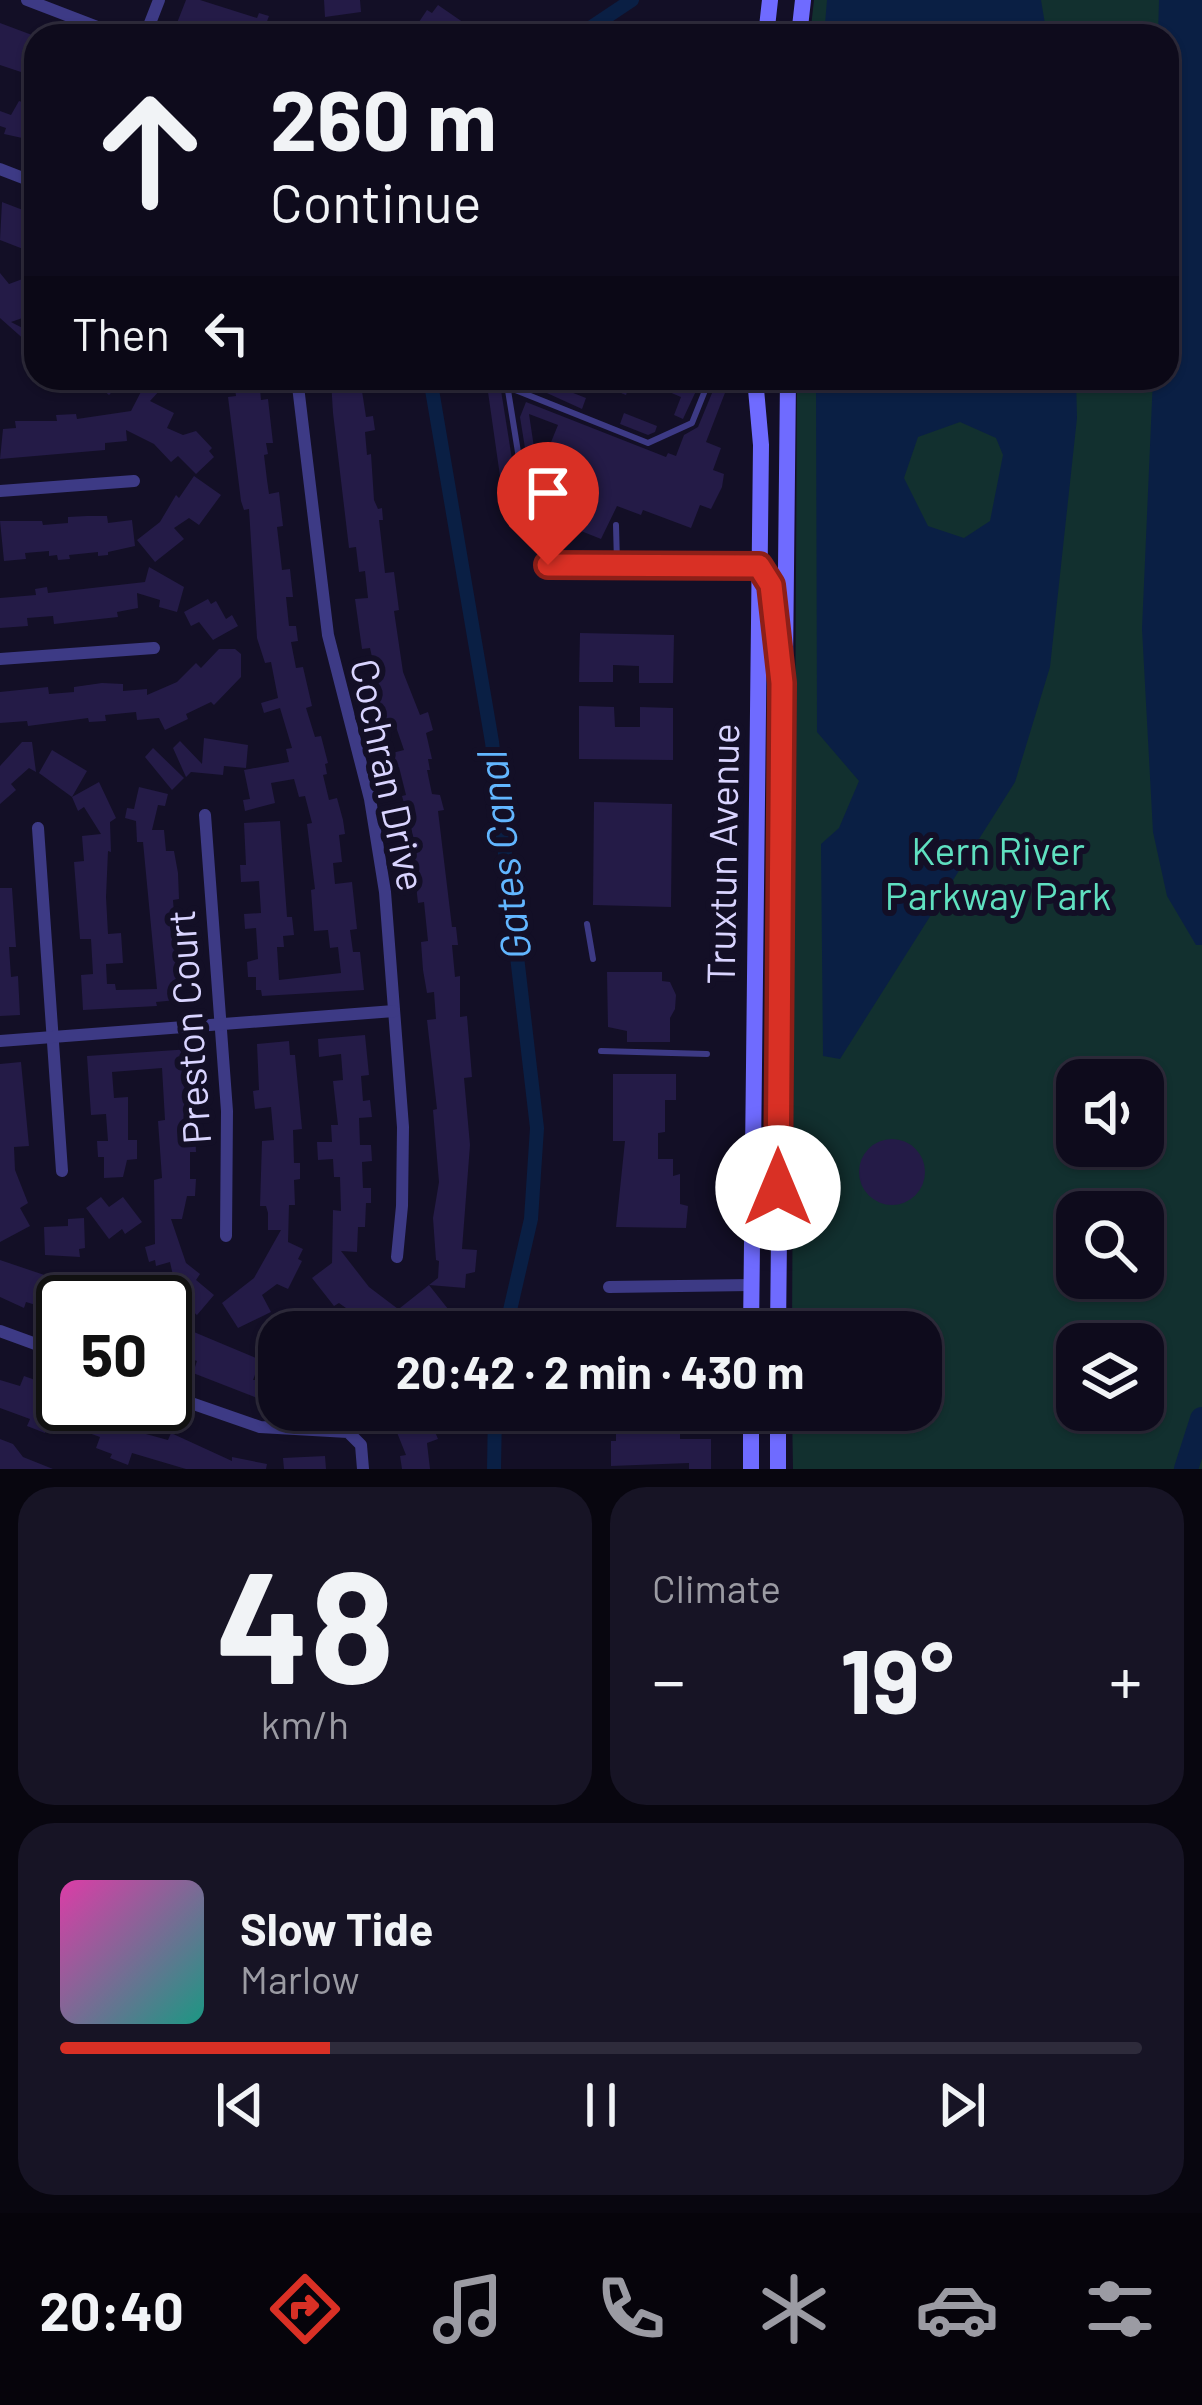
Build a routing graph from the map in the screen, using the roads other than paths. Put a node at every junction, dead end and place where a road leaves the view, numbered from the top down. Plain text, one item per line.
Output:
1 (27, 0) edge
2 (90, 24) edge
3 (298, 390) edge
4 (508, 390) edge
5 (526, 390) edge
6 (705, 390) edge
7 (755, 390) edge
8 (788, 390) edge
9 (134, 481) dead end
10 (786, 490) junction
11 (0, 491) edge
12 (616, 525) dead end
13 (548, 565) joint
14 (617, 565) junction
15 (759, 566) junction
16 (154, 648) dead end
17 (0, 659) edge
18 (782, 683) junction
19 (205, 815) dead end
20 (38, 828) dead end
21 (587, 924) dead end
22 (593, 958) dead end
23 (394, 1011) junction
24 (221, 1024) junction
25 (54, 1037) junction
26 (0, 1041) edge
27 (601, 1052) dead end
28 (707, 1054) dead end
29 (62, 1172) dead end
30 (226, 1236) dead end
31 (397, 1257) dead end
32 (752, 1285) junction
33 (609, 1287) dead end
34 (751, 1311) edge
35 (769, 1311) edge
36 (776, 1311) edge
37 (0, 1330) edge
38 (36, 1344) edge
39 (192, 1403) edge
40 (751, 1431) edge
41 (778, 1431) edge
42 (362, 1469) edge
43 (751, 1469) edge
44 (778, 1469) edge

1 - 2 street
3 - 23 street, Cochran Drive
4 - 13 lane
5 - 6 lane
7 - 15 main road, Truxtun Avenue
8 - 10 main road, Truxtun Avenue
9 - 11 street
10 - 15 main road
10 - 18 main road, Truxtun Avenue
12 - 14 lane
13 - 14 street
14 - 15 street
15 - 18 main road
15 - 32 main road, Truxtun Avenue
16 - 17 street
18 - 36 main road, Truxtun Avenue
19 - 24 street, Preston Court
20 - 25 street
21 - 22 lane
23 - 24 street
23 - 31 street, Cochran Drive
24 - 25 street
24 - 30 street, Preston Court
25 - 26 street
25 - 29 street
27 - 28 lane
32 - 33 street
32 - 34 main road, Truxtun Avenue
32 - 35 main road
37 - 38 street
39 - 42 street
40 - 43 main road
41 - 44 main road

